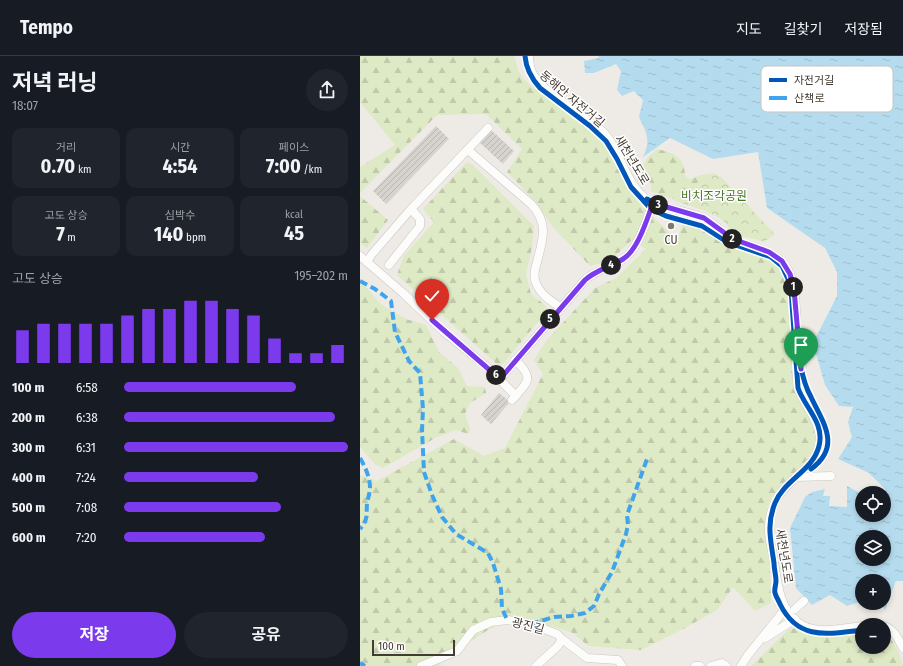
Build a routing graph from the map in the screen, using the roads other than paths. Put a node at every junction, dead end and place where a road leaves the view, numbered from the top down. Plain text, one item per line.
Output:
1 (529, 56) edge
2 (488, 128) dead end
3 (468, 150) junction
4 (653, 203) junction
5 (411, 209) junction
6 (360, 256) edge
7 (367, 262) junction
8 (389, 265) dead end
9 (560, 307) junction
10 (515, 360) junction
11 (500, 379) junction
12 (831, 476) dead end
13 (796, 478) junction
14 (804, 601) dead end
15 (786, 608) junction
16 (795, 610) dead end
17 (790, 619) junction
18 (855, 627) edge
19 (891, 630) edge
20 (562, 639) junction
21 (759, 641) junction
22 (903, 648) edge
23 (421, 666) edge
24 (536, 666) edge
25 (622, 666) edge
26 (695, 666) edge
27 (700, 666) edge
28 (711, 666) edge
29 (726, 666) edge
30 (741, 666) edge

1 - 4 street, 새천년도로
2 - 3 street
3 - 5 street
3 - 9 street
4 - 9 street
4 - 13 street, 새천년도로
5 - 7 street
5 - 8 street
6 - 7 street
7 - 11 street
9 - 10 street
10 - 11 street
10 - 11 street
12 - 13 street
13 - 15 street, 새천년도로
14 - 16 street
15 - 17 street, 새천년도로
15 - 21 street
17 - 18 street, 새천년도로
17 - 21 street
19 - 22 street
20 - 23 street, 광진길
20 - 24 street, 광진길
20 - 25 street
21 - 30 street
26 - 27 street
28 - 29 street

